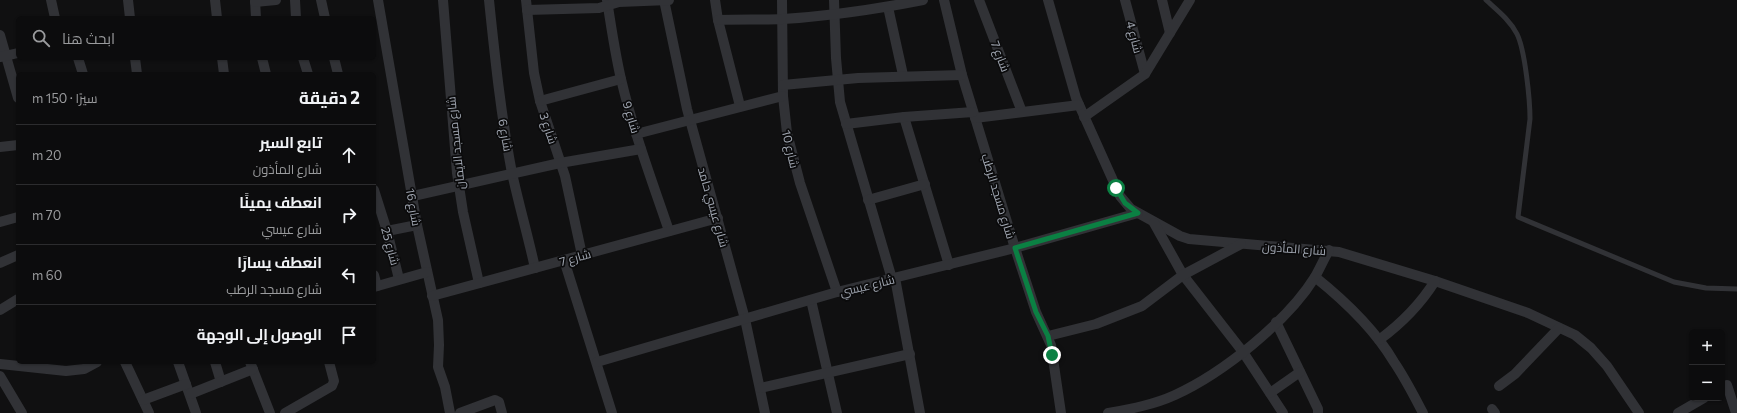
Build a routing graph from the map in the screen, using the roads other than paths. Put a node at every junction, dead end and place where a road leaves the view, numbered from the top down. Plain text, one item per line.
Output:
1 (51, 0) edge
2 (128, 0) edge
3 (215, 0) edge
4 (276, 0) edge
5 (295, 0) edge
6 (321, 0) edge
7 (378, 0) edge
8 (443, 0) edge
9 (489, 0) edge
10 (526, 0) edge
11 (664, 0) edge
12 (668, 0) edge
13 (716, 0) edge
14 (782, 0) edge
15 (834, 0) edge
16 (923, 0) edge
17 (944, 0) edge
18 (979, 0) edge
19 (1048, 0) edge
20 (1125, 0) edge
21 (1162, 0) edge
22 (1190, 0) edge
23 (1486, 0) edge
24 (255, 1) edge
25 (608, 3) edge
26 (888, 7) junction
27 (527, 10) junction
28 (834, 15) junction
29 (54, 16) edge
30 (130, 16) edge
31 (217, 16) edge
32 (256, 16) edge
33 (296, 16) edge
34 (325, 16) edge
35 (782, 19) junction
36 (718, 20) junction
37 (1170, 33) junction
38 (0, 35) edge
39 (16, 54) edge
40 (3, 57) edge
41 (79, 60) edge
42 (135, 60) edge
43 (222, 60) edge
44 (262, 60) edge
45 (304, 60) edge
46 (334, 60) edge
47 (82, 72) edge
48 (137, 72) edge
49 (224, 72) edge
50 (266, 72) edge
51 (306, 72) edge
52 (338, 72) edge
53 (1145, 74) junction
54 (903, 75) junction
55 (962, 75) junction
56 (621, 79) junction
57 (837, 79) junction
58 (783, 85) junction
59 (16, 93) edge
60 (783, 96) junction
61 (540, 101) junction
62 (1079, 105) junction
63 (740, 106) junction
64 (1022, 112) junction
65 (974, 115) junction
66 (904, 117) junction
67 (1084, 117) junction
68 (690, 120) junction
69 (846, 124) junction
70 (636, 134) junction
71 (0, 147) edge
72 (16, 147) edge
73 (642, 148) junction
74 (560, 164) junction
75 (513, 174) junction
76 (925, 184) junction
77 (459, 187) junction
78 (376, 196) edge
79 (412, 196) junction
80 (868, 200) junction
81 (1138, 213) junction
82 (16, 218) edge
83 (718, 218) junction
84 (0, 222) edge
85 (1154, 223) junction
86 (417, 225) junction
87 (387, 231) junction
88 (669, 231) junction
89 (1241, 244) junction
90 (1015, 248) junction
91 (1329, 250) junction
92 (582, 255) junction
93 (16, 256) edge
94 (564, 260) junction
95 (0, 263) edge
96 (949, 265) junction
97 (536, 268) junction
98 (427, 272) junction
99 (1183, 274) junction
100 (1315, 277) junction
101 (894, 278) junction
102 (399, 279) junction
103 (1435, 282) junction
104 (479, 283) junction
105 (376, 286) edge
106 (1737, 289) edge
107 (837, 292) junction
108 (432, 296) junction
109 (16, 300) edge
110 (811, 300) junction
111 (0, 310) edge
112 (746, 318) junction
113 (1276, 322) junction
114 (1559, 328) junction
115 (1048, 336) junction
116 (1379, 340) junction
117 (1243, 352) junction
118 (910, 354) junction
119 (597, 362) junction
120 (0, 364) edge
121 (93, 364) edge
122 (126, 364) edge
123 (179, 364) edge
124 (216, 364) edge
125 (330, 364) edge
126 (251, 366) edge
127 (829, 372) junction
128 (1300, 372) junction
129 (0, 376) edge
130 (221, 382) junction
131 (186, 384) junction
132 (1729, 385) edge
133 (1499, 386) dead end
134 (760, 388) junction
135 (1270, 393) junction
136 (190, 394) junction
137 (143, 400) junction
138 (1699, 401) edge
139 (300, 410) edge
140 (1142, 410) edge
141 (22, 413) edge
142 (149, 413) edge
143 (196, 413) edge
144 (270, 413) edge
145 (285, 413) edge
146 (450, 413) edge
147 (460, 413) edge
148 (502, 413) edge
149 (612, 413) edge
150 (765, 413) edge
151 (837, 413) edge
152 (920, 413) edge
153 (1062, 413) edge
154 (1108, 413) edge
155 (1283, 413) edge
156 (1318, 413) edge
157 (1423, 413) edge
158 (1639, 413) edge
159 (1678, 413) edge
160 (1736, 413) edge

1 - 29 street
2 - 30 street
3 - 31 street
4 - 24 street
5 - 33 street
6 - 34 street
7 - 79 street, شارع 16
8 - 77 street, شارع مسجد الايمان
9 - 75 street, شارع 6
10 - 27 street, شارع 3
11 - 12 street
11 - 25 street
11 - 68 street, شارع عيسي حامد
13 - 36 street
14 - 35 street, شارع 10
15 - 28 street
16 - 26 street
17 - 55 street, شارع مسجد الرطب
18 - 64 street, شارع 7
19 - 62 street, شارع المأذون
20 - 53 street, شارع 4
21 - 37 street
22 - 37 street
23 - 106 lane
24 - 32 street
25 - 27 street
25 - 56 street, شارع 9
26 - 28 street
26 - 54 street
27 - 61 street, شارع 3
28 - 35 street
28 - 57 street
35 - 36 street
35 - 58 street, شارع 10
36 - 63 street
37 - 53 street
38 - 40 street
39 - 40 street
40 - 59 street
41 - 47 street
42 - 48 street
43 - 49 street
44 - 50 street
45 - 51 street
46 - 52 street
53 - 67 street
54 - 55 street
54 - 57 street
55 - 65 street, شارع مسجد الرطب
56 - 61 street
56 - 70 street, شارع 9
57 - 58 street
57 - 69 street
58 - 60 street, شارع 10
60 - 63 street
60 - 107 street, شارع 10
61 - 74 street, شارع 3
62 - 64 street
62 - 67 street, شارع المأذون
63 - 68 street
64 - 65 street
65 - 66 street
65 - 90 street, شارع مسجد الرطب
66 - 69 street
66 - 76 street
67 - 81 street, شارع المأذون
68 - 70 street
68 - 83 street, شارع عيسي حامد
69 - 80 street
70 - 73 street, شارع 9
71 - 72 street
73 - 74 street
73 - 88 street, شارع 9
74 - 75 street
74 - 92 street, شارع 3
75 - 77 street
75 - 97 street, شارع 6
76 - 80 street
76 - 96 street
77 - 79 street
77 - 104 street, شارع مسجد الايمان
78 - 87 street, شارع 25
79 - 86 street, شارع 16
80 - 101 street
81 - 85 street, شارع المأذون
81 - 90 street, شارع عيسي
82 - 84 street
83 - 88 street, شارع 7
83 - 112 street, شارع عيسي حامد
85 - 89 street, شارع المأذون
85 - 99 street
86 - 87 street
86 - 98 street, شارع 16
87 - 102 street, شارع 25
88 - 92 street, شارع 7
89 - 91 street, شارع المأذون
89 - 99 street
90 - 96 street, شارع عيسي
90 - 115 street, شارع مسجد الرطب
91 - 100 street
91 - 103 street, شارع المأذون
92 - 94 street, شارع 7
93 - 95 street
94 - 97 street, شارع 7
94 - 119 street
96 - 101 street, شارع عيسي
97 - 104 street, شارع 7
98 - 102 street
98 - 108 street, شارع 16
99 - 115 street
99 - 117 street
100 - 113 street
100 - 116 street
101 - 107 street, شارع عيسي
101 - 118 street
102 - 105 street
103 - 114 street, شارع المأذون
103 - 116 street
104 - 108 street, شارع 7
107 - 110 street, شارع عيسي
108 - 146 street, شارع 16
109 - 111 street
110 - 112 street, شارع عيسي
110 - 127 street
112 - 119 street, شارع عيسي
112 - 134 street, شارع عيسي حامد
113 - 117 street
113 - 128 street
114 - 133 street
114 - 158 street, شارع المأذون
115 - 153 street, شارع مسجد الرطب
116 - 157 street
117 - 135 street
117 - 140 street
118 - 127 street
118 - 152 street
119 - 149 street
120 - 121 street
122 - 137 street
123 - 131 street
124 - 130 street
125 - 139 street
126 - 130 street
126 - 144 street
127 - 134 street
127 - 151 street
128 - 135 street
128 - 156 street
129 - 141 street
130 - 136 street
131 - 136 street
131 - 137 street
132 - 160 street
134 - 150 street, شارع عيسي حامد
135 - 155 street
136 - 143 street
137 - 142 street
138 - 159 street
139 - 145 street
140 - 154 street
147 - 148 street

